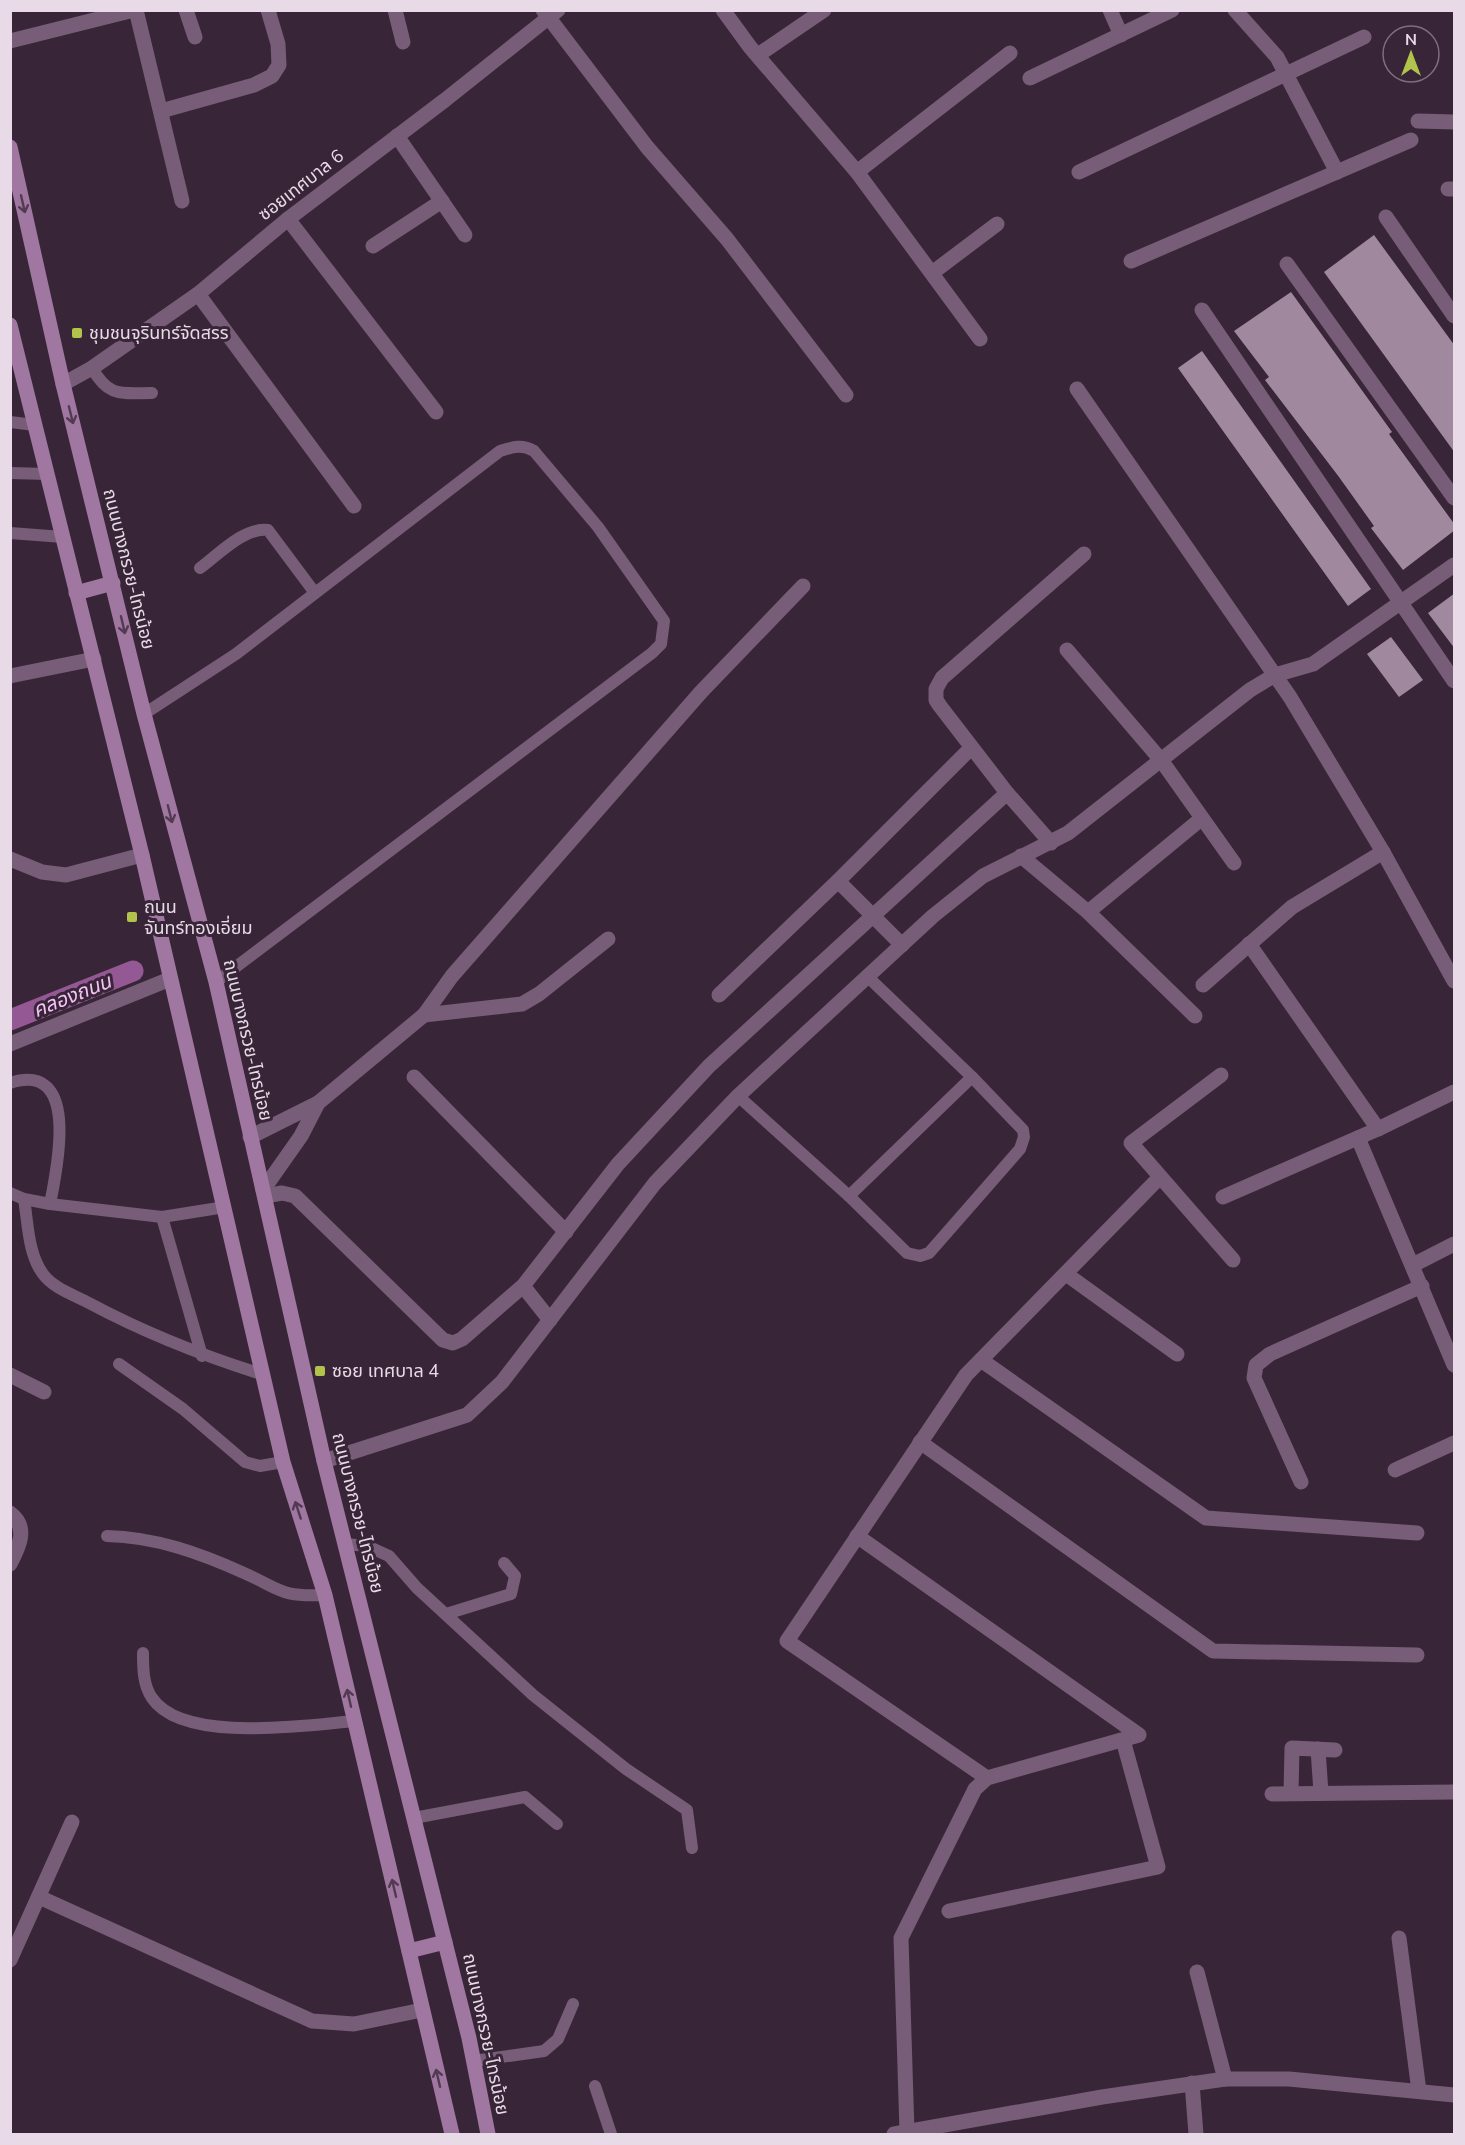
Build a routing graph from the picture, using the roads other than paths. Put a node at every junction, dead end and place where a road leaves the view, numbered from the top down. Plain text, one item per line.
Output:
1 (135, 10) edge
2 (186, 10) edge
3 (268, 10) edge
4 (395, 10) edge
5 (723, 10) edge
6 (824, 10) edge
7 (1110, 10) edge
8 (1172, 10) edge
9 (1235, 10) edge
10 (550, 13) edge
11 (1121, 35) junction
12 (195, 37) dead end
13 (1364, 37) dead end
14 (10, 41) edge
15 (403, 42) dead end
16 (1010, 53) dead end
17 (758, 55) junction
18 (1287, 75) junction
19 (1030, 78) dead end
20 (161, 111) junction
21 (1418, 121) dead end
22 (1455, 122) edge
23 (398, 136) junction
24 (1411, 140) dead end
25 (10, 147) edge
26 (857, 172) junction
27 (1079, 172) dead end
28 (1336, 172) junction
29 (182, 201) dead end
30 (442, 201) junction
31 (1386, 217) dead end
32 (288, 219) junction
33 (997, 224) dead end
34 (465, 235) dead end
35 (373, 246) dead end
36 (1131, 261) dead end
37 (1287, 264) dead end
38 (932, 273) junction
39 (198, 294) junction
40 (1202, 310) dead end
41 (1455, 316) edge
42 (10, 325) edge
43 (980, 339) dead end
44 (92, 368) junction
45 (63, 384) junction
46 (1077, 389) dead end
47 (152, 393) dead end
48 (846, 395) dead end
49 (436, 412) dead end
50 (10, 422) edge
51 (35, 425) junction
52 (10, 473) edge
53 (47, 474) junction
54 (1455, 498) edge
55 (354, 506) dead end
56 (10, 533) edge
57 (63, 537) junction
58 (1084, 554) dead end
59 (1455, 565) edge
60 (200, 568) dead end
61 (113, 583) junction
62 (803, 586) dead end
63 (76, 593) junction
64 (315, 593) junction
65 (1401, 602) junction
66 (1067, 650) dead end
67 (94, 659) junction
68 (1275, 675) junction
69 (10, 676) edge
70 (1455, 681) edge
71 (144, 714) junction
72 (971, 748) junction
73 (1161, 760) junction
74 (1007, 793) junction
75 (1201, 819) junction
76 (1051, 843) junction
77 (1383, 852) junction
78 (142, 855) junction
79 (1021, 856) junction
80 (10, 859) edge
81 (1234, 863) dead end
82 (838, 881) junction
83 (1088, 912) junction
84 (875, 917) junction
85 (608, 939) dead end
86 (1249, 944) junction
87 (902, 945) junction
88 (1449, 958) edge
89 (867, 977) junction
90 (170, 979) junction
91 (1455, 981) edge
92 (216, 982) junction
93 (1203, 985) dead end
94 (719, 995) dead end
95 (424, 1015) junction
96 (1195, 1016) dead end
97 (10, 1044) edge
98 (1221, 1075) dead end
99 (414, 1077) dead end
100 (972, 1077) junction
101 (10, 1083) edge
102 (1455, 1092) edge
103 (738, 1096) junction
104 (318, 1103) junction
105 (1378, 1129) junction
106 (250, 1137) junction
107 (1358, 1138) junction
108 (1160, 1177) junction
109 (10, 1193) edge
110 (264, 1193) junction
111 (849, 1196) junction
112 (1223, 1197) dead end
113 (24, 1199) junction
114 (50, 1204) junction
115 (225, 1207) junction
116 (162, 1217) junction
117 (566, 1232) junction
118 (1455, 1244) edge
119 (1233, 1260) dead end
120 (1413, 1265) junction
121 (1065, 1274) junction
122 (523, 1286) junction
123 (1422, 1286) junction
124 (550, 1320) junction
125 (1177, 1354) dead end
126 (202, 1356) junction
127 (981, 1360) junction
128 (119, 1364) dead end
129 (1455, 1365) edge
130 (261, 1374) junction
131 (10, 1375) edge
132 (44, 1392) dead end
133 (920, 1442) junction
134 (1455, 1443) edge
135 (324, 1461) junction
136 (283, 1462) junction
137 (1395, 1470) dead end
138 (1301, 1482) dead end
139 (10, 1513) edge
140 (1417, 1533) dead end
141 (107, 1536) dead end
142 (857, 1536) junction
143 (345, 1544) junction
144 (504, 1563) dead end
145 (10, 1564) edge
146 (325, 1595) junction
147 (446, 1614) junction
148 (143, 1653) dead end
149 (1418, 1655) dead end
150 (355, 1721) junction
151 (1124, 1740) junction
152 (1318, 1749) junction
153 (1335, 1750) dead end
154 (987, 1778) junction
155 (1455, 1792) edge
156 (1291, 1793) junction
157 (1320, 1793) junction
158 (1272, 1794) dead end
159 (414, 1818) junction
160 (72, 1822) dead end
161 (557, 1824) dead end
162 (692, 1848) dead end
163 (39, 1897) junction
164 (949, 1911) dead end
165 (1399, 1938) dead end
166 (445, 1942) junction
167 (408, 1951) junction
168 (10, 1960) edge
169 (1197, 1972) dead end
170 (573, 2004) dead end
171 (422, 2010) junction
172 (473, 2061) junction
173 (1225, 2079) junction
174 (1192, 2083) junction
175 (595, 2086) dead end
176 (1419, 2091) junction
177 (1455, 2095) edge
178 (901, 2133) edge
179 (452, 2134) edge
180 (488, 2134) edge
181 (611, 2134) edge
182 (1196, 2134) edge

1 - 14 street
1 - 20 street
2 - 12 street
3 - 20 street
4 - 15 street
5 - 17 street
6 - 17 street
7 - 11 street
8 - 11 street
9 - 18 street
10 - 23 street, ซอยเทศบาล 6
10 - 48 street
11 - 19 street
13 - 18 street
16 - 26 street
17 - 26 street
18 - 27 street
18 - 28 street
20 - 29 street
21 - 22 street
23 - 30 street
23 - 32 street, ซอยเทศบาล 6
24 - 28 street
25 -> 45 main road, ถนนบางกรวย-ไทรน้อย
26 - 38 street
28 - 36 street
30 - 34 street
30 - 35 street
31 - 41 street
32 - 39 street, ซอยเทศบาล 6
32 - 49 street
33 - 38 street
37 - 54 street
38 - 43 street
39 - 44 street, ซอยเทศบาล 6
39 - 55 street
40 - 65 street
42 - 51 main road
44 - 45 street, ซอยเทศบาล 6
44 - 47 lane
45 -> 61 main road, ถนนบางกรวย-ไทรน้อย
46 - 68 street
50 - 51 lane
51 - 53 main road
52 - 53 lane
53 - 57 main road
56 - 57 lane
57 - 63 main road
58 - 72 street
59 - 65 street
60 - 64 lane
61 - 63 main road
61 -> 71 main road, ถนนบางกรวย-ไทรน้อย
62 - 95 street
63 - 67 main road
64 - 71 lane
64 - 92 lane
65 - 68 street
65 - 70 street
66 - 73 street
67 - 69 street
67 - 78 main road
68 - 73 street
68 - 77 street
71 -> 92 main road, ถนนบางกรวย-ไทรน้อย
72 - 74 street
72 - 82 street
73 - 75 street
73 - 76 street
74 - 76 street
74 - 84 street
75 - 81 street
75 - 83 street
76 - 79 street
77 - 86 street
77 - 88 street
78 - 80 street
78 - 90 main road
79 - 83 street
79 - 87 street
82 - 84 street
82 - 94 street
83 - 96 street
84 - 87 street
84 - 117 street
85 - 95 street
86 - 93 street
86 - 105 street
87 - 89 street
88 - 91 street
89 - 100 lane
89 - 103 street
90 - 97 street
90 - 115 main road
92 - 106 main road, ถนนบางกรวย-ไทรน้อย
95 - 104 street
98 - 108 street
99 - 117 street
100 - 111 lane
100 - 111 lane
101 - 114 lane
102 - 105 street
103 - 111 lane
103 - 124 street
104 - 106 street
104 - 110 street
105 - 107 street
106 - 110 main road, ถนนบางกรวย-ไทรน้อย
107 - 112 street
107 - 120 street
108 - 119 street
108 - 121 street
109 - 113 lane
110 - 122 street
110 - 135 main road, ถนนบางกรวย-ไทรน้อย
113 - 114 lane
113 - 126 lane
114 - 116 lane
115 - 116 lane
115 - 130 main road
116 - 126 lane
117 - 122 street
118 - 120 street
120 - 123 street
121 - 125 street
121 - 127 street
122 - 124 street
123 - 129 street
123 - 138 street
124 - 135 street
126 - 130 lane
127 - 133 street
127 - 140 street
128 - 136 lane
130 - 136 main road
131 - 132 street
133 - 142 street
133 - 149 street
134 - 137 street
135 - 143 main road, ถนนบางกรวย-ไทรน้อย
146 -> 136 main road
139 - 145 street
141 - 146 lane
142 - 151 street
142 - 154 street
143 - 147 lane
143 - 159 main road, ถนนบางกรวย-ไทรน้อย
144 - 147 lane
150 -> 146 main road
147 - 162 lane
148 - 150 lane
167 -> 150 main road
151 - 154 street
151 - 164 street
152 - 153 street
152 - 156 street
152 - 157 street
154 - 178 street
155 - 157 street
156 - 157 street
156 - 158 street
159 - 161 lane
159 - 166 main road, ถนนบางกรวย-ไทรน้อย
160 - 163 street
163 - 168 street
163 - 171 street
165 - 176 street
166 - 167 main road, ถนนบางกรวย-ไทรน้อย
166 - 172 main road, ถนนบางกรวย-ไทรน้อย
167 - 171 main road
169 - 173 street
170 - 172 lane
179 -> 171 main road
172 - 180 main road, ถนนบางกรวย-ไทรน้อย
173 - 174 street
173 - 176 street
174 - 178 street
174 - 182 street
175 - 181 lane
176 - 177 street

